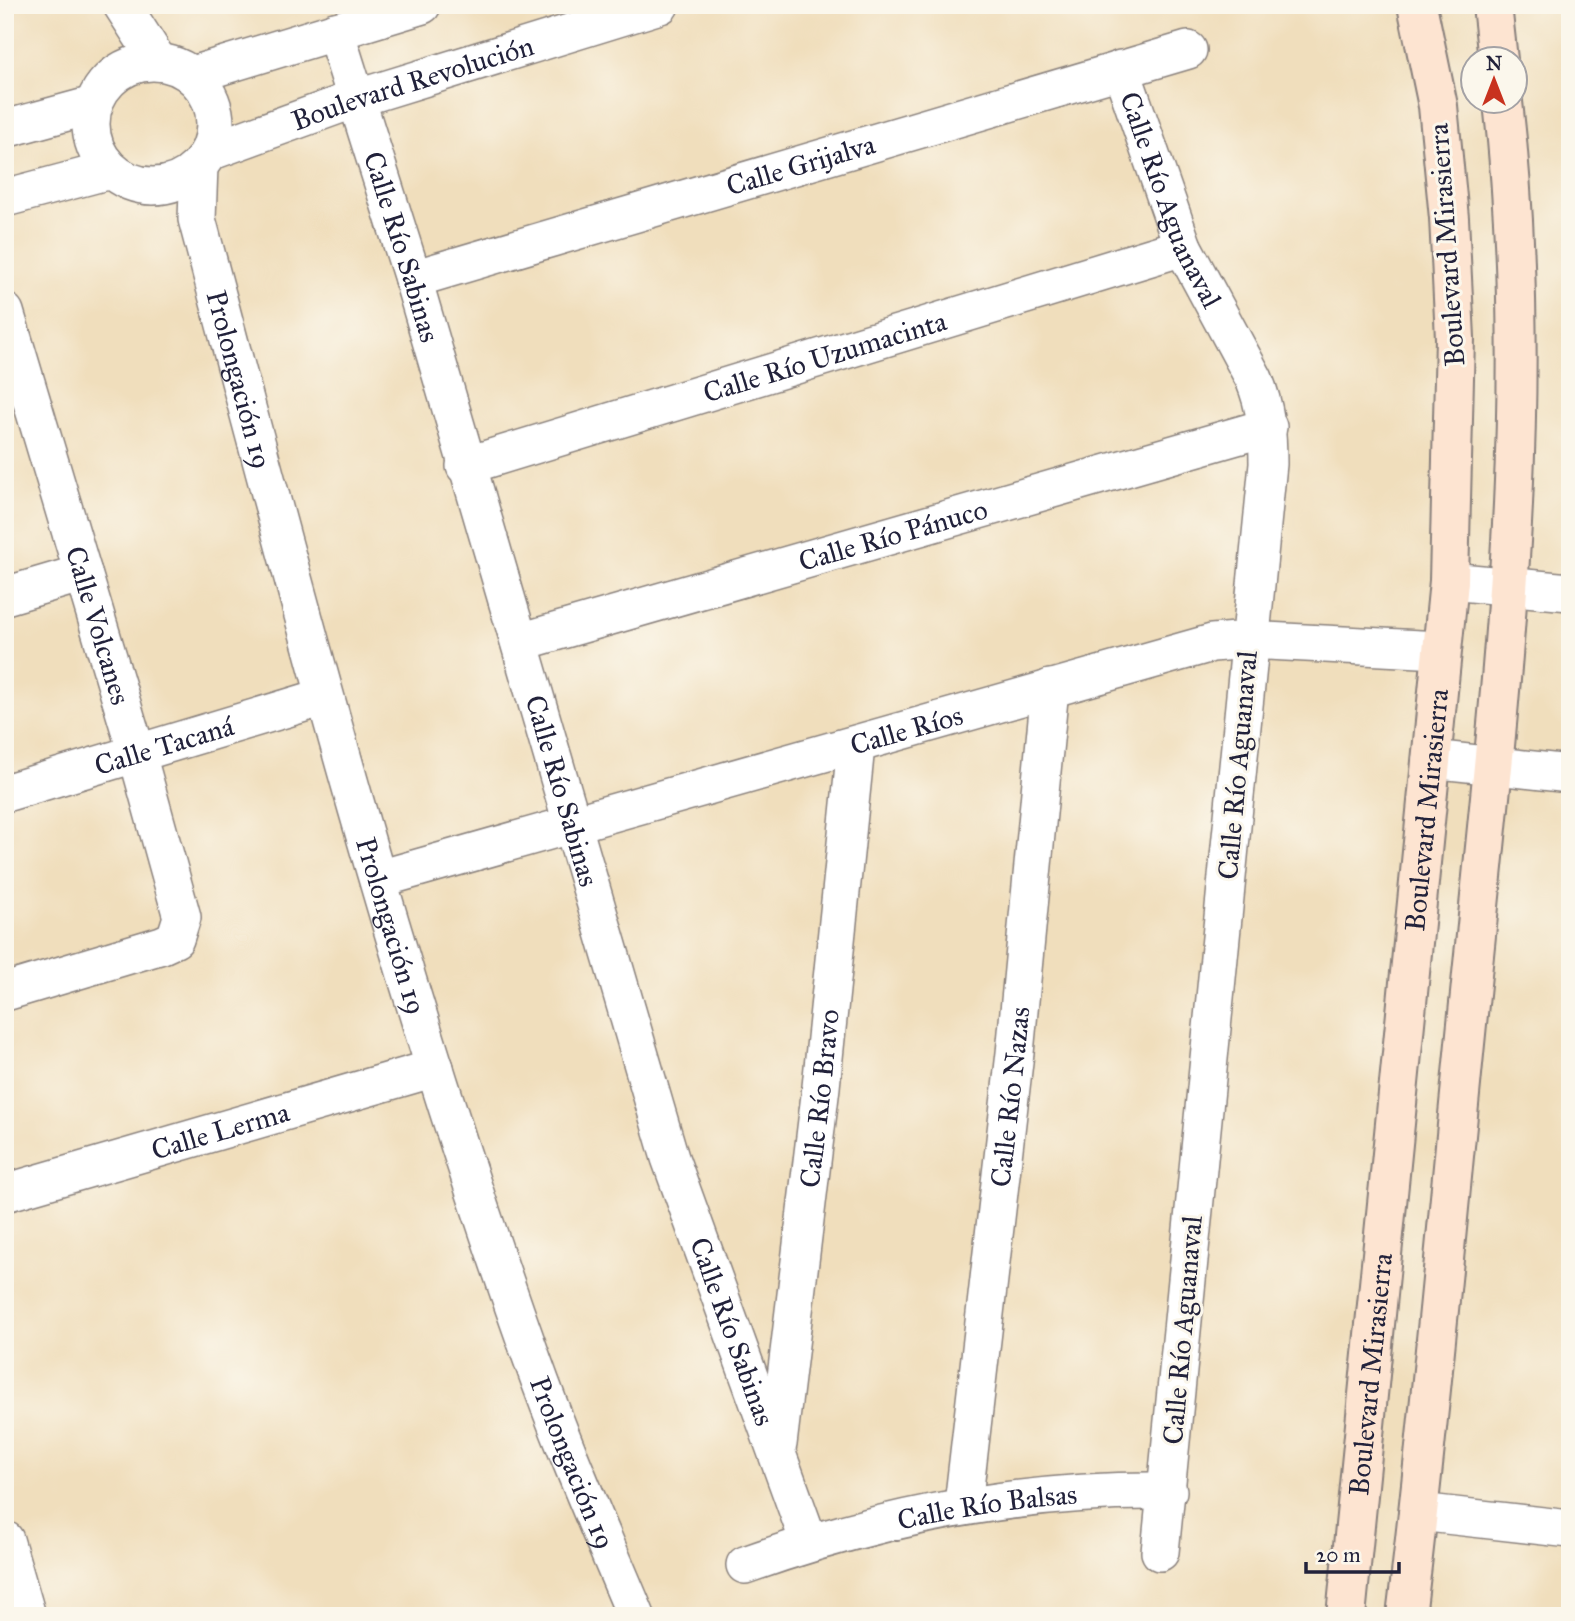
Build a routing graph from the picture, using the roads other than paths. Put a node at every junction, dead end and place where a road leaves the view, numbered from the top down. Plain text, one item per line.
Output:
1 (422, 5) edge
2 (660, 5) edge
3 (1417, 5) edge
4 (1492, 5) edge
5 (123, 8) edge
6 (335, 31) junction
7 (1496, 46) edge
8 (1188, 50) dead end
9 (158, 61) junction
10 (1121, 69) junction
11 (116, 74) junction
12 (192, 75) junction
13 (355, 99) junction
14 (93, 105) junction
15 (1504, 116) edge
16 (5, 129) edge
17 (204, 159) junction
18 (110, 170) junction
19 (151, 186) junction
20 (5, 198) edge
21 (197, 219) junction
22 (1183, 247) junction
23 (413, 279) junction
24 (5, 312) edge
25 (18, 398) edge
26 (1268, 427) junction
27 (466, 466) junction
28 (83, 573) junction
29 (1449, 580) junction
30 (1510, 586) junction
31 (1570, 592) edge
32 (5, 596) edge
33 (1248, 640) junction
34 (520, 642) junction
35 (1440, 649) junction
36 (1050, 688) junction
37 (324, 697) junction
38 (856, 746) junction
39 (137, 754) junction
40 (1431, 759) junction
41 (1493, 766) junction
42 (1570, 774) edge
43 (5, 793) edge
44 (571, 826) junction
45 (379, 879) junction
46 (5, 992) edge
47 (435, 1068) junction
48 (5, 1193) edge
49 (777, 1450) junction
50 (1168, 1491) junction
51 (963, 1505) junction
52 (1419, 1511) junction
53 (1570, 1529) edge
54 (5, 1539) edge
55 (809, 1542) junction
56 (1160, 1552) dead end
57 (745, 1565) dead end
58 (27, 1616) edge
59 (636, 1616) edge
60 (1346, 1616) edge
61 (1406, 1616) edge

1 - 6 street
2 - 13 street, Boulevard Revolución
3 - 29 main road, Boulevard Mirasierra
4 - 7 main road
5 - 9 street
5 - 11 street
6 - 12 street
6 - 13 street, Calle Río Sabinas
8 - 10 street, Calle Grijalva
9 - 11 street
9 - 12 street
10 - 22 street, Calle Río Aguanaval
10 - 23 street, Calle Grijalva
11 - 14 street
12 - 17 street
13 - 17 street, Boulevard Revolución
13 - 23 street, Calle Río Sabinas
14 - 16 street
14 - 18 street
15 - 30 main road
17 - 19 street
17 - 21 street, Prolongación 19
18 - 19 street
18 - 20 street
19 - 21 street
21 - 37 street, Prolongación 19
22 - 26 street, Calle Río Aguanaval
22 - 27 street, Calle Río Uzumacinta
23 - 27 street, Calle Río Sabinas
24 - 25 street, Calle Volcanes
25 - 28 street, Calle Volcanes
26 - 33 street, Calle Río Aguanaval
26 - 34 street, Calle Río Pánuco
27 - 34 street, Calle Río Sabinas
28 - 32 street
28 - 39 street, Calle Volcanes
29 - 30 street
29 - 35 main road, Boulevard Mirasierra
30 - 31 street
30 - 41 main road
33 - 35 street, Calle Ríos
33 - 36 street, Calle Ríos
33 - 50 street, Calle Río Aguanaval
34 - 44 street, Calle Río Sabinas
35 - 40 main road, Boulevard Mirasierra
36 - 38 street, Calle Ríos
36 - 51 street, Calle Río Nazas
37 - 39 street, Calle Tacaná
37 - 45 street, Prolongación 19
38 - 44 street, Calle Ríos
38 - 49 street, Calle Río Bravo
39 - 43 street, Calle Tacaná
39 - 46 street, Calle Volcanes
40 - 41 street
40 - 60 main road, Boulevard Mirasierra
41 - 42 street
41 - 52 main road
44 - 45 street, Calle Ríos
44 - 49 street, Calle Río Sabinas
45 - 47 street, Prolongación 19
47 - 48 street, Calle Lerma
47 - 59 street, Prolongación 19
49 - 55 street, Calle Río Sabinas
50 - 51 street, Calle Río Balsas
50 - 56 street, Calle Río Aguanaval
51 - 55 street, Calle Río Balsas
52 - 53 street
52 - 61 main road
54 - 58 street
55 - 57 street, Calle Río Balsas

